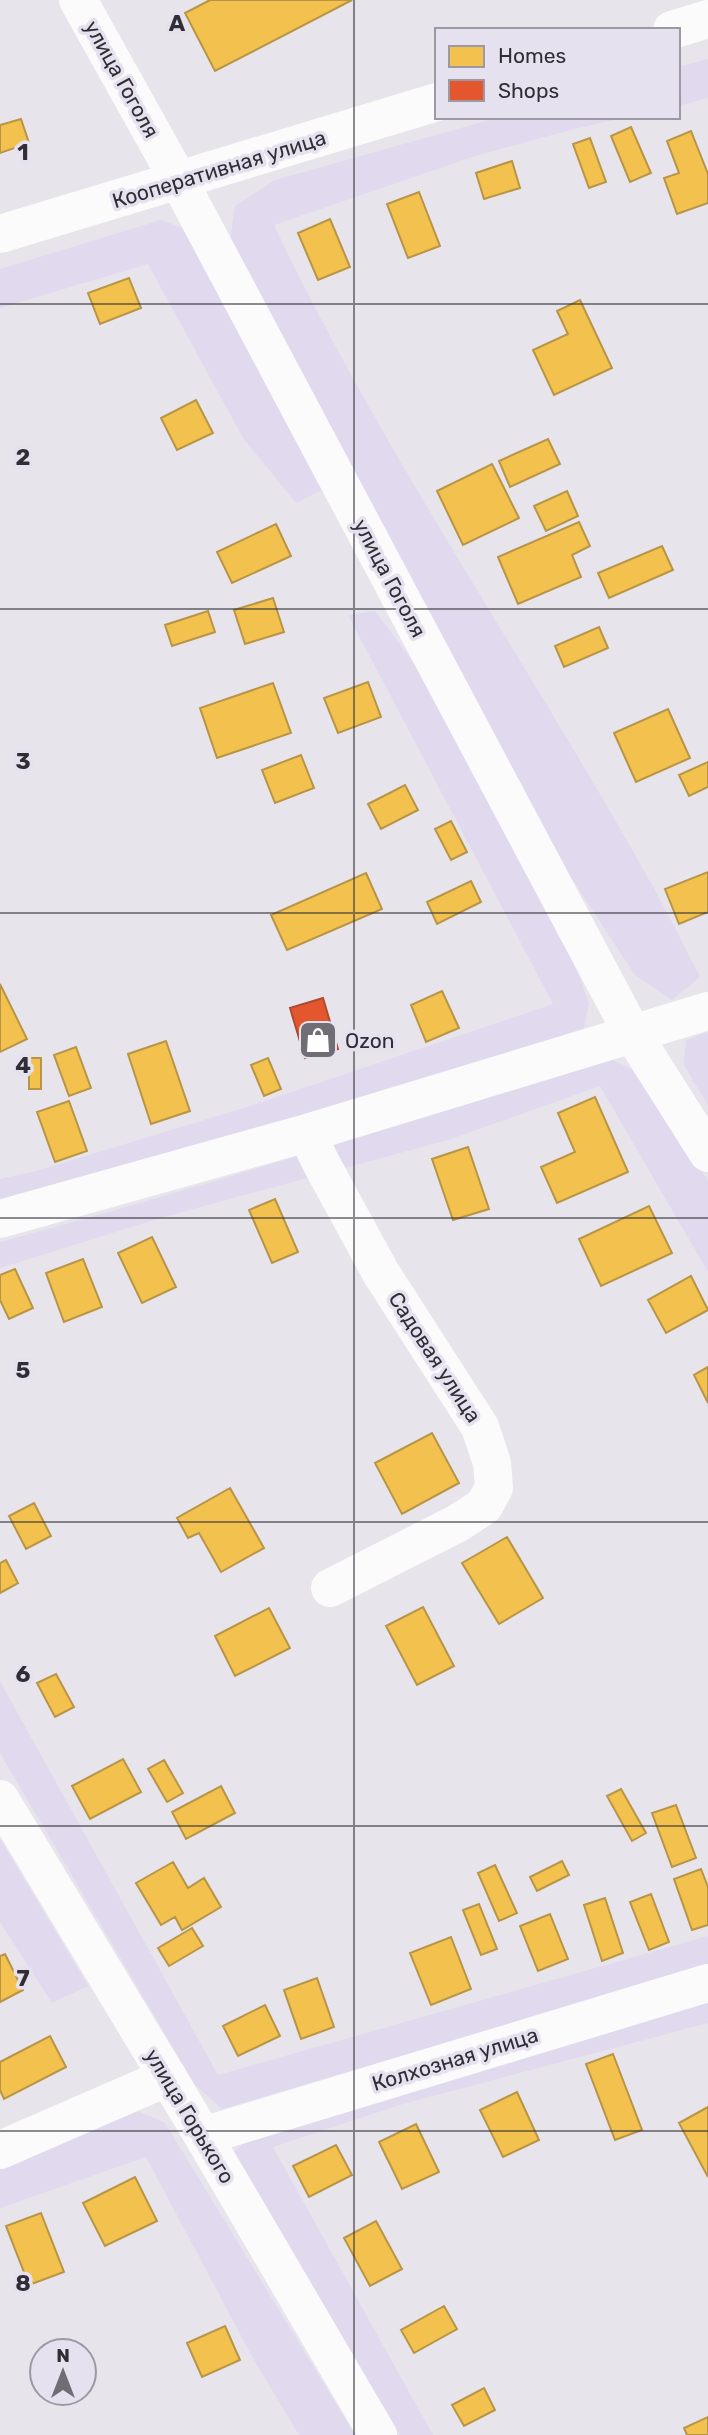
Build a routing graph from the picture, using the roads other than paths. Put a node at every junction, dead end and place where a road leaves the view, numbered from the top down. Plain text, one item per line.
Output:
1 (78, 0) edge
2 (708, 19) edge
3 (679, 28) edge
4 (435, 103) edge
5 (179, 181) junction
6 (0, 234) edge
7 (708, 1011) edge
8 (632, 1033) junction
9 (307, 1133) junction
10 (708, 1153) edge
11 (0, 1219) edge
12 (330, 1588) dead end
13 (0, 1799) edge
14 (708, 1983) edge
15 (167, 2077) junction
16 (203, 2136) junction
17 (0, 2150) edge
18 (378, 2435) edge

1 - 5 street, улица Гоголя
2 - 3 street
4 - 5 street, Кооперативная улица
5 - 6 street, Кооперативная улица
5 - 8 street, улица Гоголя
7 - 8 street
8 - 9 street
8 - 10 street, улица Гоголя
9 - 11 street
9 - 12 street, Садовая улица
13 - 15 street, улица Горького
14 - 16 street, Колхозная улица
15 - 16 street, улица Горького
15 - 17 street
16 - 18 street, улица Горького

